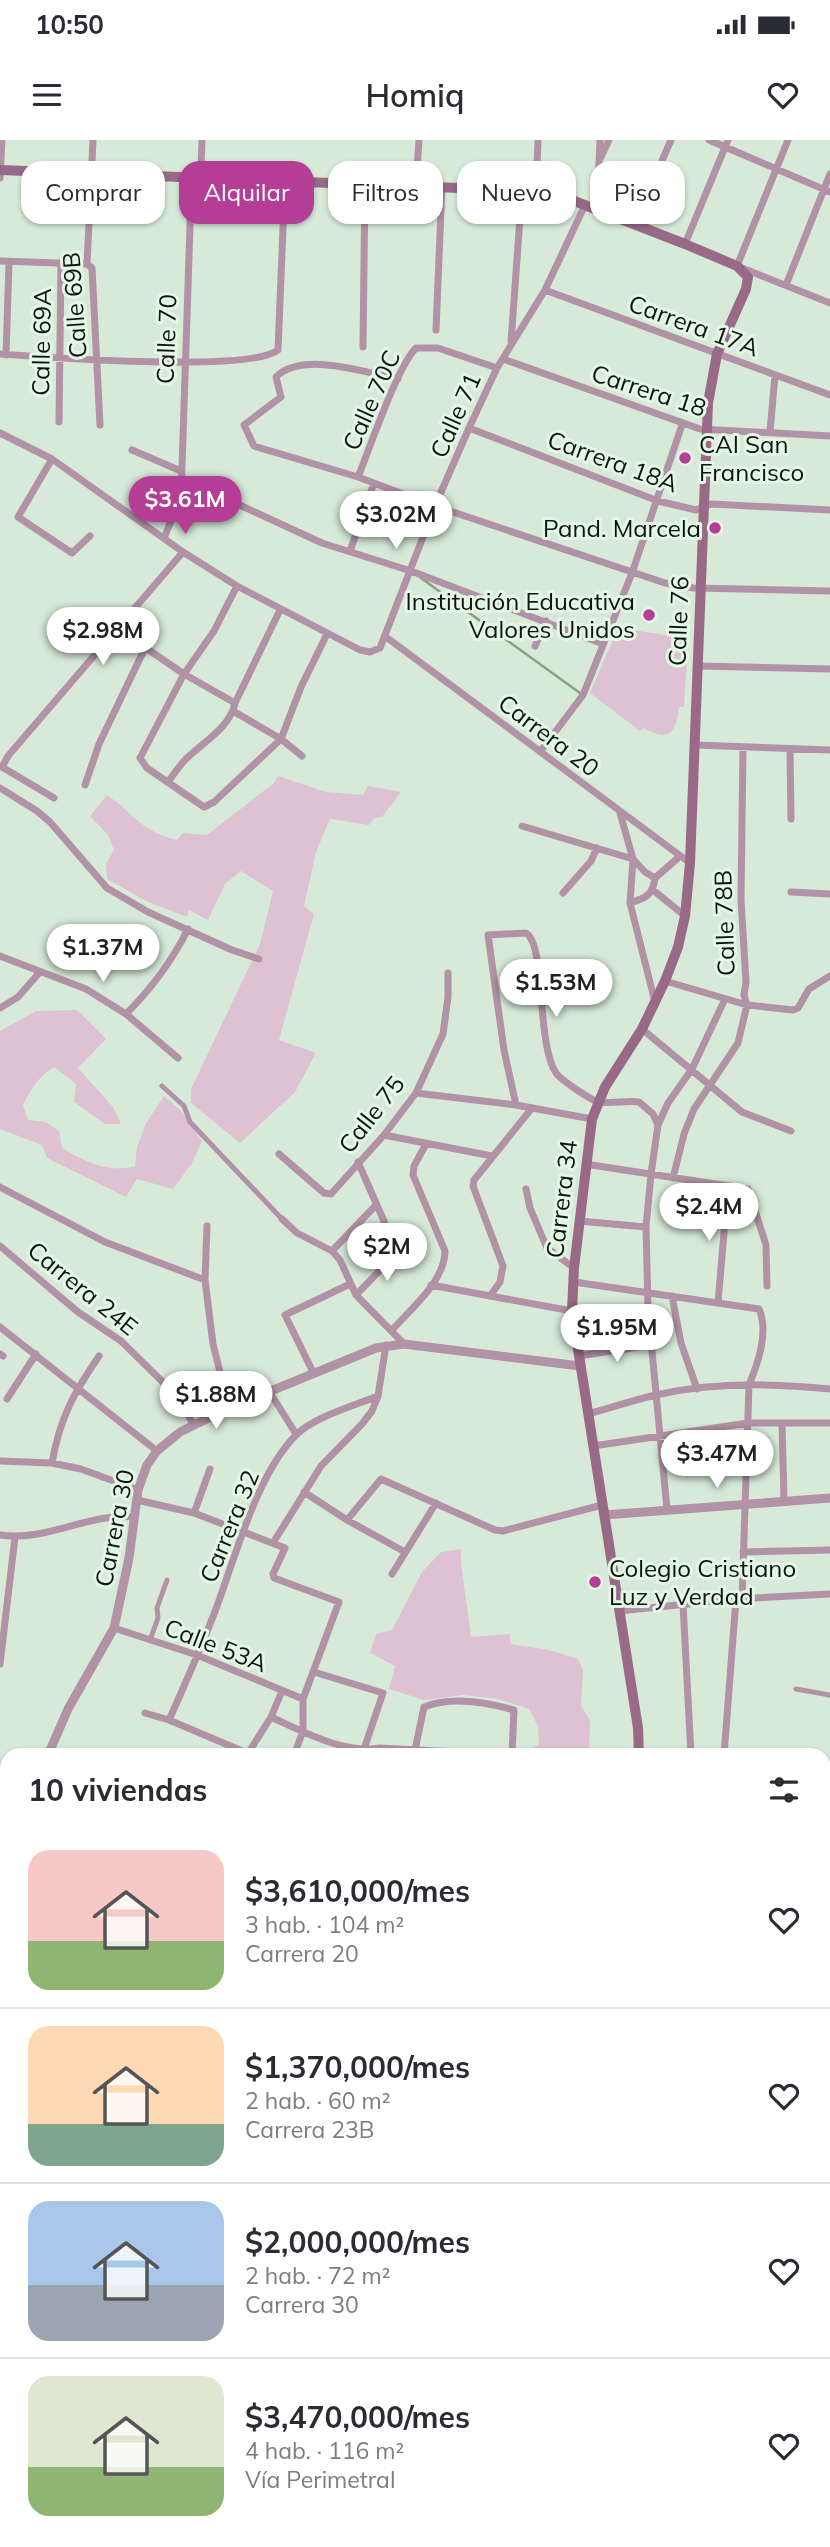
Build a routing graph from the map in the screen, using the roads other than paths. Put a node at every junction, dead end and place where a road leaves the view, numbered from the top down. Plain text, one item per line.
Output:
1 (2, 140) edge
2 (93, 140) edge
3 (202, 140) edge
4 (419, 140) edge
5 (538, 140) edge
6 (600, 140) edge
7 (609, 140) edge
8 (671, 140) edge
9 (709, 140) edge
10 (788, 140) edge
11 (726, 143) edge
12 (92, 161) edge
13 (201, 161) edge
14 (418, 161) edge
15 (537, 161) edge
16 (599, 161) joint
17 (775, 168) junction
18 (0, 170) edge
19 (21, 171) edge
20 (830, 174) edge
21 (0, 178) edge
22 (827, 191) edge
23 (576, 203) edge
24 (584, 205) junction
25 (590, 207) edge
26 (89, 224) edge
27 (190, 224) edge
28 (283, 224) edge
29 (364, 224) edge
30 (440, 224) edge
31 (519, 224) edge
32 (634, 225) joint
33 (685, 244) junction
34 (0, 261) edge
35 (9, 262) junction
36 (61, 263) junction
37 (87, 264) junction
38 (737, 266) junction
39 (786, 285) junction
40 (545, 290) junction
41 (830, 303) edge
42 (436, 330) dead end
43 (510, 346) junction
44 (363, 347) dead end
45 (716, 354) junction
46 (3, 355) edge
47 (61, 357) junction
48 (98, 359) junction
49 (503, 359) junction
50 (184, 363) junction
51 (497, 368) junction
52 (775, 375) junction
53 (398, 379) junction
54 (830, 395) edge
55 (59, 422) dead end
56 (100, 425) dead end
57 (682, 425) junction
58 (469, 428) junction
59 (706, 430) junction
60 (770, 432) junction
61 (0, 433) edge
62 (830, 436) edge
63 (132, 450) dead end
64 (52, 459) junction
65 (181, 471) junction
66 (358, 477) junction
67 (374, 483) junction
68 (181, 497) junction
69 (659, 500) junction
70 (435, 506) junction
71 (703, 507) junction
72 (830, 510) edge
73 (90, 536) dead end
74 (163, 538) junction
75 (350, 551) junction
76 (183, 552) junction
77 (411, 571) junction
78 (632, 573) junction
79 (237, 586) junction
80 (700, 588) junction
81 (830, 591) edge
82 (280, 610) junction
83 (546, 621) junction
84 (118, 629) junction
85 (327, 634) junction
86 (386, 637) junction
87 (603, 644) junction
88 (534, 646) dead end
89 (145, 648) junction
90 (698, 666) junction
91 (830, 669) edge
92 (184, 674) junction
93 (234, 707) junction
94 (281, 739) junction
95 (695, 745) junction
96 (743, 747) junction
97 (790, 749) junction
98 (830, 750) edge
99 (540, 752) junction
100 (302, 756) dead end
101 (168, 782) junction
102 (85, 785) dead end
103 (0, 788) edge
104 (54, 798) dead end
105 (620, 813) junction
106 (791, 819) dead end
107 (522, 826) dead end
108 (597, 848) junction
109 (679, 857) junction
110 (633, 859) junction
111 (690, 863) junction
112 (654, 878) junction
113 (653, 890) junction
114 (791, 892) dead end
115 (564, 893) dead end
116 (830, 894) edge
117 (630, 904) junction
118 (685, 916) junction
119 (188, 929) junction
120 (0, 956) edge
121 (259, 960) dead end
122 (38, 973) junction
123 (448, 973) dead end
124 (830, 976) edge
125 (665, 981) junction
126 (725, 999) junction
127 (655, 1002) junction
128 (747, 1005) junction
129 (0, 1008) edge
130 (126, 1014) junction
131 (642, 1029) junction
132 (178, 1059) dead end
133 (692, 1069) junction
134 (162, 1086) dead end
135 (710, 1087) junction
136 (416, 1093) junction
137 (598, 1102) junction
138 (516, 1105) junction
139 (532, 1108) junction
140 (592, 1119) junction
141 (658, 1125) junction
142 (792, 1131) dead end
143 (384, 1135) junction
144 (426, 1144) junction
145 (279, 1154) dead end
146 (492, 1156) junction
147 (358, 1162) junction
148 (585, 1164) junction
149 (650, 1174) junction
150 (673, 1178) junction
151 (0, 1186) edge
152 (728, 1186) junction
153 (526, 1189) dead end
154 (376, 1205) junction
155 (282, 1219) joint
156 (579, 1221) junction
157 (208, 1226) dead end
158 (646, 1227) junction
159 (0, 1246) edge
160 (332, 1251) junction
161 (574, 1268) junction
162 (205, 1280) junction
163 (574, 1282) junction
164 (350, 1284) junction
165 (431, 1285) junction
166 (766, 1286) dead end
167 (647, 1293) junction
168 (356, 1295) junction
169 (490, 1296) junction
170 (672, 1296) junction
171 (718, 1303) junction
172 (572, 1311) junction
173 (0, 1327) edge
174 (392, 1330) junction
175 (404, 1344) junction
176 (386, 1345) junction
177 (651, 1345) junction
178 (36, 1354) junction
179 (99, 1356) dead end
180 (579, 1361) junction
181 (313, 1372) junction
182 (749, 1385) junction
183 (78, 1388) junction
184 (697, 1389) junction
185 (830, 1389) edge
186 (269, 1391) junction
187 (658, 1395) junction
188 (378, 1396) junction
189 (7, 1399) dead end
190 (229, 1408) junction
191 (588, 1414) junction
192 (748, 1423) junction
193 (782, 1423) junction
194 (830, 1423) edge
195 (194, 1426) junction
196 (296, 1434) junction
197 (661, 1436) junction
198 (593, 1446) junction
199 (157, 1451) junction
200 (0, 1461) edge
201 (52, 1462) junction
202 (210, 1469) dead end
203 (304, 1492) junction
204 (138, 1495) junction
205 (830, 1498) edge
206 (784, 1500) junction
207 (436, 1503) junction
208 (745, 1503) junction
209 (667, 1509) junction
210 (603, 1510) junction
211 (194, 1513) junction
212 (135, 1517) junction
213 (347, 1520) junction
214 (243, 1530) junction
215 (0, 1535) edge
216 (15, 1537) junction
217 (273, 1543) junction
218 (830, 1550) edge
219 (405, 1552) junction
220 (743, 1552) junction
221 (392, 1574) dead end
222 (167, 1580) dead end
223 (830, 1594) edge
224 (739, 1599) junction
225 (683, 1604) junction
226 (619, 1611) junction
227 (114, 1628) junction
228 (150, 1640) junction
229 (197, 1655) junction
230 (0, 1664) edge
231 (314, 1672) junction
232 (796, 1689) dead end
233 (282, 1691) junction
234 (830, 1695) edge
235 (303, 1699) junction
236 (145, 1713) dead end
237 (271, 1717) junction
238 (169, 1720) junction
239 (303, 1731) junction
240 (51, 1748) edge
241 (233, 1748) edge
242 (251, 1748) edge
243 (297, 1748) edge
244 (349, 1748) edge
245 (364, 1748) edge
246 (415, 1748) edge
247 (512, 1748) edge
248 (639, 1748) edge
249 (691, 1748) edge
250 (725, 1748) edge

1 - 18 street
2 - 12 street, Calle 69B
3 - 13 street, Calle 70
4 - 14 street
5 - 15 street
6 - 16 street
7 - 16 street
8 - 32 street
9 - 11 street
10 - 17 street
11 - 17 street
11 - 33 street
17 - 22 street
17 - 38 street
18 - 19 main road
18 - 21 street
20 - 22 street
22 - 39 street
23 - 24 main road
24 - 25 main road
24 - 40 street, Calle 71
26 - 37 street, Calle 69B
27 - 50 street, Calle 70
28 - 50 street
29 - 44 street
30 - 42 street
31 - 43 street, Calle 71
32 - 33 main road
33 - 38 main road
34 - 35 street
35 - 36 street
35 - 46 street
36 - 37 street
36 - 47 street, Calle 69A
37 - 48 street, Calle 69B
38 - 39 street
38 - 45 main road, Calle 76
39 - 41 street
40 - 43 street, Calle 71
40 - 45 street, Carrera 17A
43 - 49 street, Calle 71
45 - 52 street, Carrera 17A
45 - 59 main road, Calle 76
46 - 47 street
47 - 48 street
47 - 55 street, Calle 69A
48 - 50 street
48 - 56 street, Calle 69B
49 - 51 street, Calle 71
49 - 57 street, Carrera 18
50 - 65 street, Calle 70
51 - 53 street, Calle 70C
51 - 58 street, Calle 71
52 - 54 street, Carrera 17A
52 - 60 street
53 - 66 street, Calle 70C
53 - 66 street
57 - 59 street, Carrera 18
57 - 69 street
58 - 69 street, Carrera 18A
58 - 70 street, Calle 71
59 - 60 street, Carrera 18
59 - 71 main road, Calle 76
60 - 62 street, Carrera 18
61 - 64 street
63 - 65 street
64 - 73 street
64 - 74 street
65 - 68 street, Calle 70
66 - 67 street
67 - 70 street
67 - 75 street
68 - 74 street, Calle 70
68 - 75 street
69 - 71 street, Carrera 18A
69 - 78 street
70 - 77 street, Calle 71
70 - 78 street
71 - 72 street, Carrera 18A
71 - 80 main road, Calle 76
74 - 76 street
75 - 77 street
76 - 79 street
76 - 84 street
77 - 83 street
77 - 86 street, Calle 71
78 - 80 street
78 - 87 street
79 - 82 street
79 - 92 street
80 - 81 street
80 - 90 main road, Calle 76
82 - 85 street
82 - 93 street
83 - 87 street
83 - 88 street
84 - 89 street
84 - 104 street
85 - 86 street, Calle 71
85 - 94 street
86 - 99 street, Carrera 20
87 - 99 street
89 - 92 street
89 - 102 street
90 - 91 street
90 - 95 main road, Calle 76
92 - 93 street
92 - 101 street
93 - 94 street
93 - 101 street
94 - 100 street
94 - 101 street
95 - 96 street
95 - 111 main road, Calle 76
96 - 97 street
96 - 128 street, Calle 78B
97 - 98 street
97 - 106 street
99 - 105 street, Carrera 20
103 - 119 street
105 - 109 street, Carrera 20
105 - 110 street
107 - 108 street
108 - 110 street
108 - 115 street
109 - 111 street, Carrera 20
109 - 112 street
110 - 112 street
110 - 117 street
111 - 118 main road, Calle 76
112 - 113 street
113 - 117 street
113 - 118 street
114 - 116 street
117 - 127 street
118 - 125 main road, Carrera 34
119 - 121 street
119 - 130 street
120 - 122 street
122 - 129 street
122 - 130 street
123 - 136 street, Calle 75
124 - 128 street
125 - 126 street
125 - 127 main road, Carrera 34
126 - 128 street
126 - 133 street
127 - 131 main road, Carrera 34
128 - 135 street, Calle 78B
130 - 132 street
131 - 133 street
131 - 137 main road, Carrera 34
133 - 135 street
133 - 141 street
134 - 155 street
135 - 142 street
135 - 150 street, Calle 78B
136 - 138 street
136 - 143 street, Calle 75
137 - 138 street
137 - 140 main road, Carrera 34
137 - 141 street
138 - 139 street
139 - 140 street
139 - 146 street
140 - 148 main road, Carrera 34
141 - 149 street
143 - 144 street
143 - 147 street, Calle 75
144 - 146 street
144 - 165 street
145 - 147 street, Calle 75
146 - 169 street
147 - 154 street
148 - 149 street
148 - 156 main road, Carrera 34
149 - 150 street
149 - 158 street
150 - 152 street
151 - 162 street
152 - 166 street
152 - 171 street
153 - 161 street
154 - 160 street
154 - 168 street
155 - 160 street
156 - 158 street
156 - 161 main road, Carrera 34
157 - 162 street
158 - 167 street
159 - 195 street, Carrera 24E
160 - 164 street
161 - 163 main road, Carrera 34
162 - 190 street
163 - 167 street
163 - 172 main road, Carrera 34
164 - 168 street
164 - 181 street
165 - 169 street
165 - 174 street
167 - 170 street
167 - 177 street
168 - 174 street
169 - 172 street
170 - 171 street
170 - 184 street
171 - 182 street
172 - 180 main road, Carrera 34
173 - 178 street
174 - 175 street
175 - 176 street, Carrera 30
175 - 180 street, Carrera 30
176 - 181 street, Carrera 30
176 - 188 street
177 - 180 street
177 - 187 street
178 - 183 street
178 - 189 street
179 - 183 street
180 - 191 main road, Carrera 34
181 - 186 street, Carrera 30
182 - 184 street
182 - 185 street
182 - 192 street
183 - 199 street
183 - 201 street
184 - 187 street
186 - 190 street, Carrera 30
186 - 196 street
187 - 191 street
187 - 197 street
188 - 196 street, Carrera 32
188 - 203 street
190 - 195 street, Carrera 30
191 - 198 main road, Carrera 34
192 - 193 street
192 - 197 street
192 - 208 street
193 - 194 street
193 - 206 street
195 - 199 street, Carrera 30
196 - 214 street, Carrera 32
197 - 198 street
197 - 209 street
198 - 210 main road, Carrera 34
199 - 204 street, Carrera 30
200 - 201 street
201 - 204 street
202 - 211 street
203 - 213 street
203 - 217 street
204 - 211 street
204 - 212 street, Carrera 30
205 - 206 street
206 - 208 street
207 - 210 street
207 - 213 street
207 - 219 street
208 - 209 street
208 - 220 street
209 - 210 street
210 - 226 main road, Carrera 34
211 - 214 street
212 - 216 street
212 - 227 street, Carrera 30
213 - 219 street
214 - 217 street
214 - 229 street, Carrera 32
215 - 216 street
216 - 230 street
217 - 231 street
218 - 220 street
219 - 221 street
220 - 224 street
222 - 228 street
223 - 224 street
224 - 225 street
224 - 250 street
225 - 226 street
225 - 249 street
226 - 248 main road, Carrera 34
227 - 228 street, Calle 53A
227 - 240 street, Carrera 30
228 - 229 street, Calle 53A
229 - 233 street, Calle 53A
229 - 238 street, Carrera 32
231 - 235 street
231 - 245 street
232 - 234 street
233 - 235 street, Calle 53A
233 - 237 street
235 - 239 street
236 - 238 street
237 - 239 street
237 - 242 street
238 - 241 street
239 - 243 street
239 - 244 street
246 - 247 street

